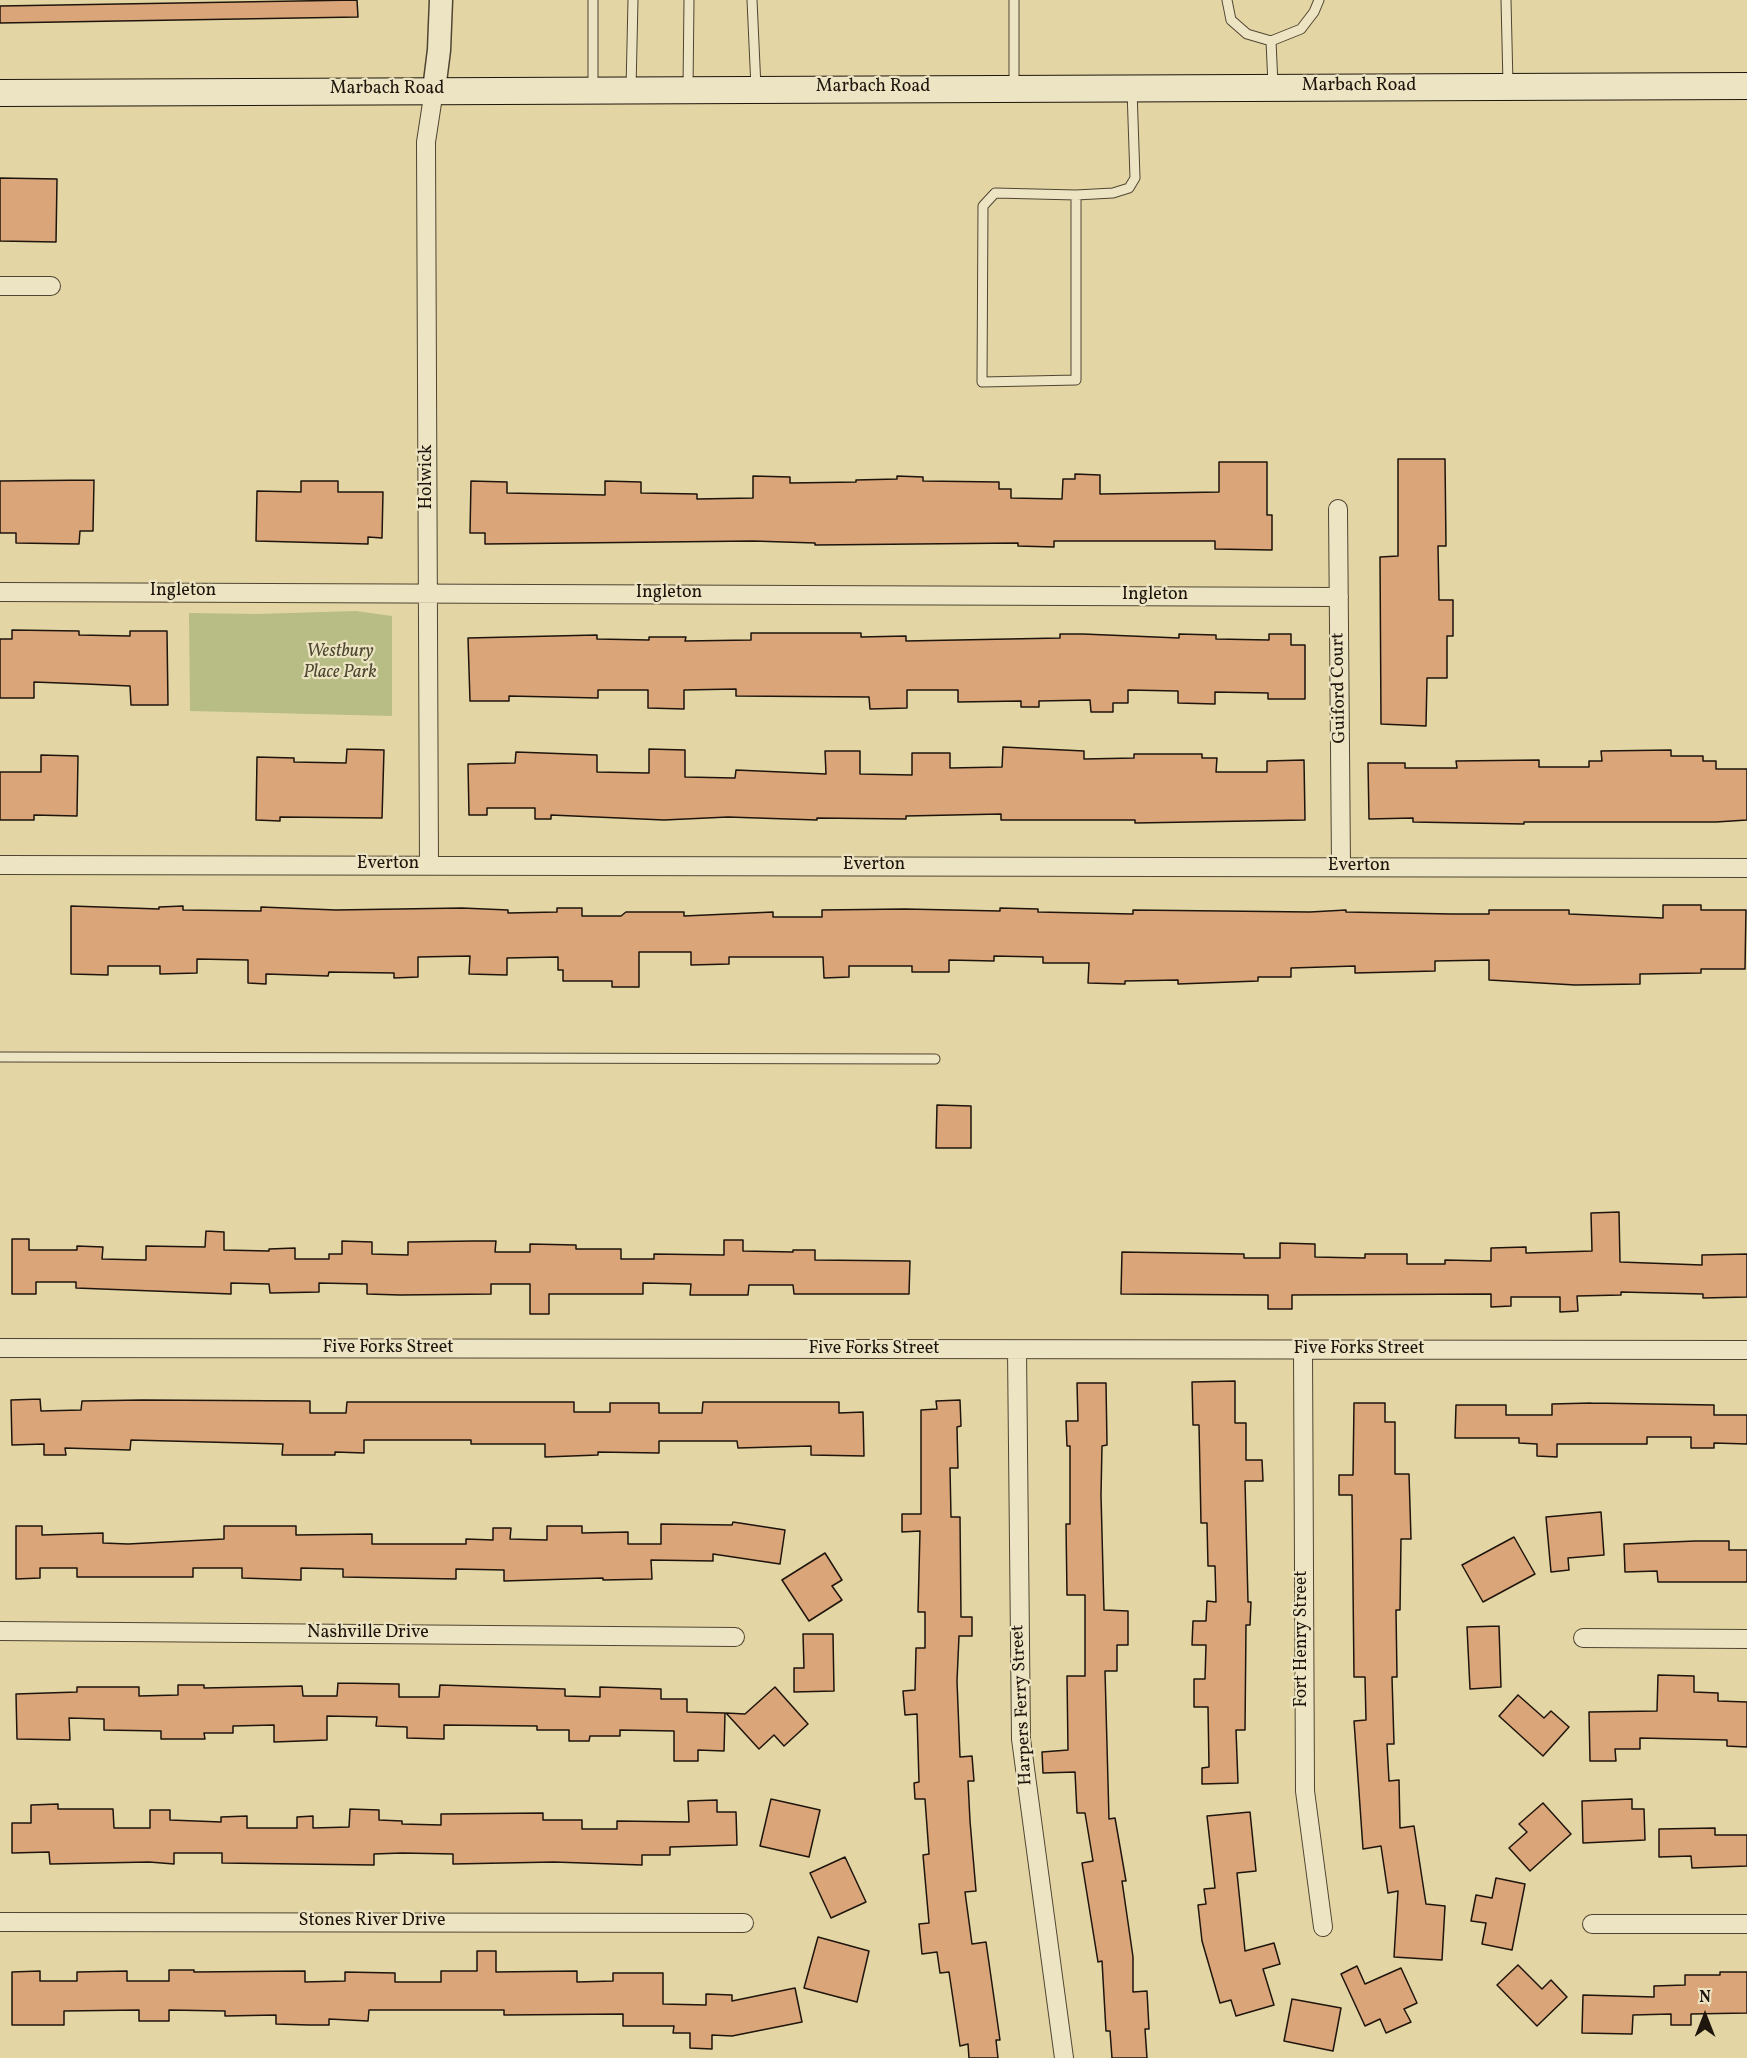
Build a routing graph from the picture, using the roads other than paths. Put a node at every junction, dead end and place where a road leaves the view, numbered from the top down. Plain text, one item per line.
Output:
1 (441, 0) edge
2 (593, 0) edge
3 (633, 0) edge
4 (689, 0) edge
5 (753, 0) edge
6 (1014, 0) edge
7 (1227, 0) edge
8 (1319, 0) edge
9 (1506, 0) edge
10 (1271, 41) junction
11 (1747, 86) edge
12 (1273, 87) junction
13 (1508, 87) junction
14 (756, 88) junction
15 (1014, 88) junction
16 (1132, 88) junction
17 (593, 89) junction
18 (631, 89) junction
19 (688, 89) junction
20 (434, 90) junction
21 (0, 93) edge
22 (1076, 195) junction
23 (0, 286) edge
24 (51, 286) dead end
25 (1338, 508) dead end
26 (0, 592) edge
27 (429, 593) junction
28 (1339, 597) junction
29 (0, 865) edge
30 (429, 865) junction
31 (1341, 867) junction
32 (1747, 868) edge
33 (0, 1057) edge
34 (935, 1059) dead end
35 (0, 1348) edge
36 (1303, 1349) junction
37 (1017, 1350) junction
38 (1747, 1350) edge
39 (0, 1631) edge
40 (735, 1637) dead end
41 (1583, 1638) dead end
42 (1747, 1639) edge
43 (0, 1922) edge
44 (744, 1923) dead end
45 (1592, 1924) dead end
46 (1747, 1924) edge
47 (1323, 1927) dead end
48 (1064, 2058) edge

1 - 20 street
2 - 17 lane
3 - 18 lane
4 - 19 lane
5 - 14 lane
6 - 15 lane
7 - 10 lane
8 - 10 lane
9 - 13 lane
10 - 12 lane
11 - 13 main road, Marbach Road
12 - 13 main road, Marbach Road
12 - 16 main road, Marbach Road
14 - 15 main road, Marbach Road
14 - 19 main road, Marbach Road
15 - 16 main road, Marbach Road
16 - 22 lane
17 - 18 main road, Marbach Road
17 - 20 main road, Marbach Road
18 - 19 main road, Marbach Road
20 - 21 main road, Marbach Road
20 - 27 street, Holwick
22 - 22 lane
23 - 24 street
25 - 28 street, Guiford Court
26 - 27 street, Ingleton
27 - 28 street, Ingleton
27 - 30 street, Holwick
28 - 31 street, Guiford Court
29 - 30 street, Everton
30 - 31 street, Everton
31 - 32 street, Everton
33 - 34 lane
35 - 37 street, Five Forks Street
36 - 37 street, Five Forks Street
36 - 38 street, Five Forks Street
36 - 47 street, Fort Henry Street
37 - 48 street, Harpers Ferry Street
39 - 40 street, Nashville Drive
41 - 42 street
43 - 44 street, Stones River Drive
45 - 46 street

